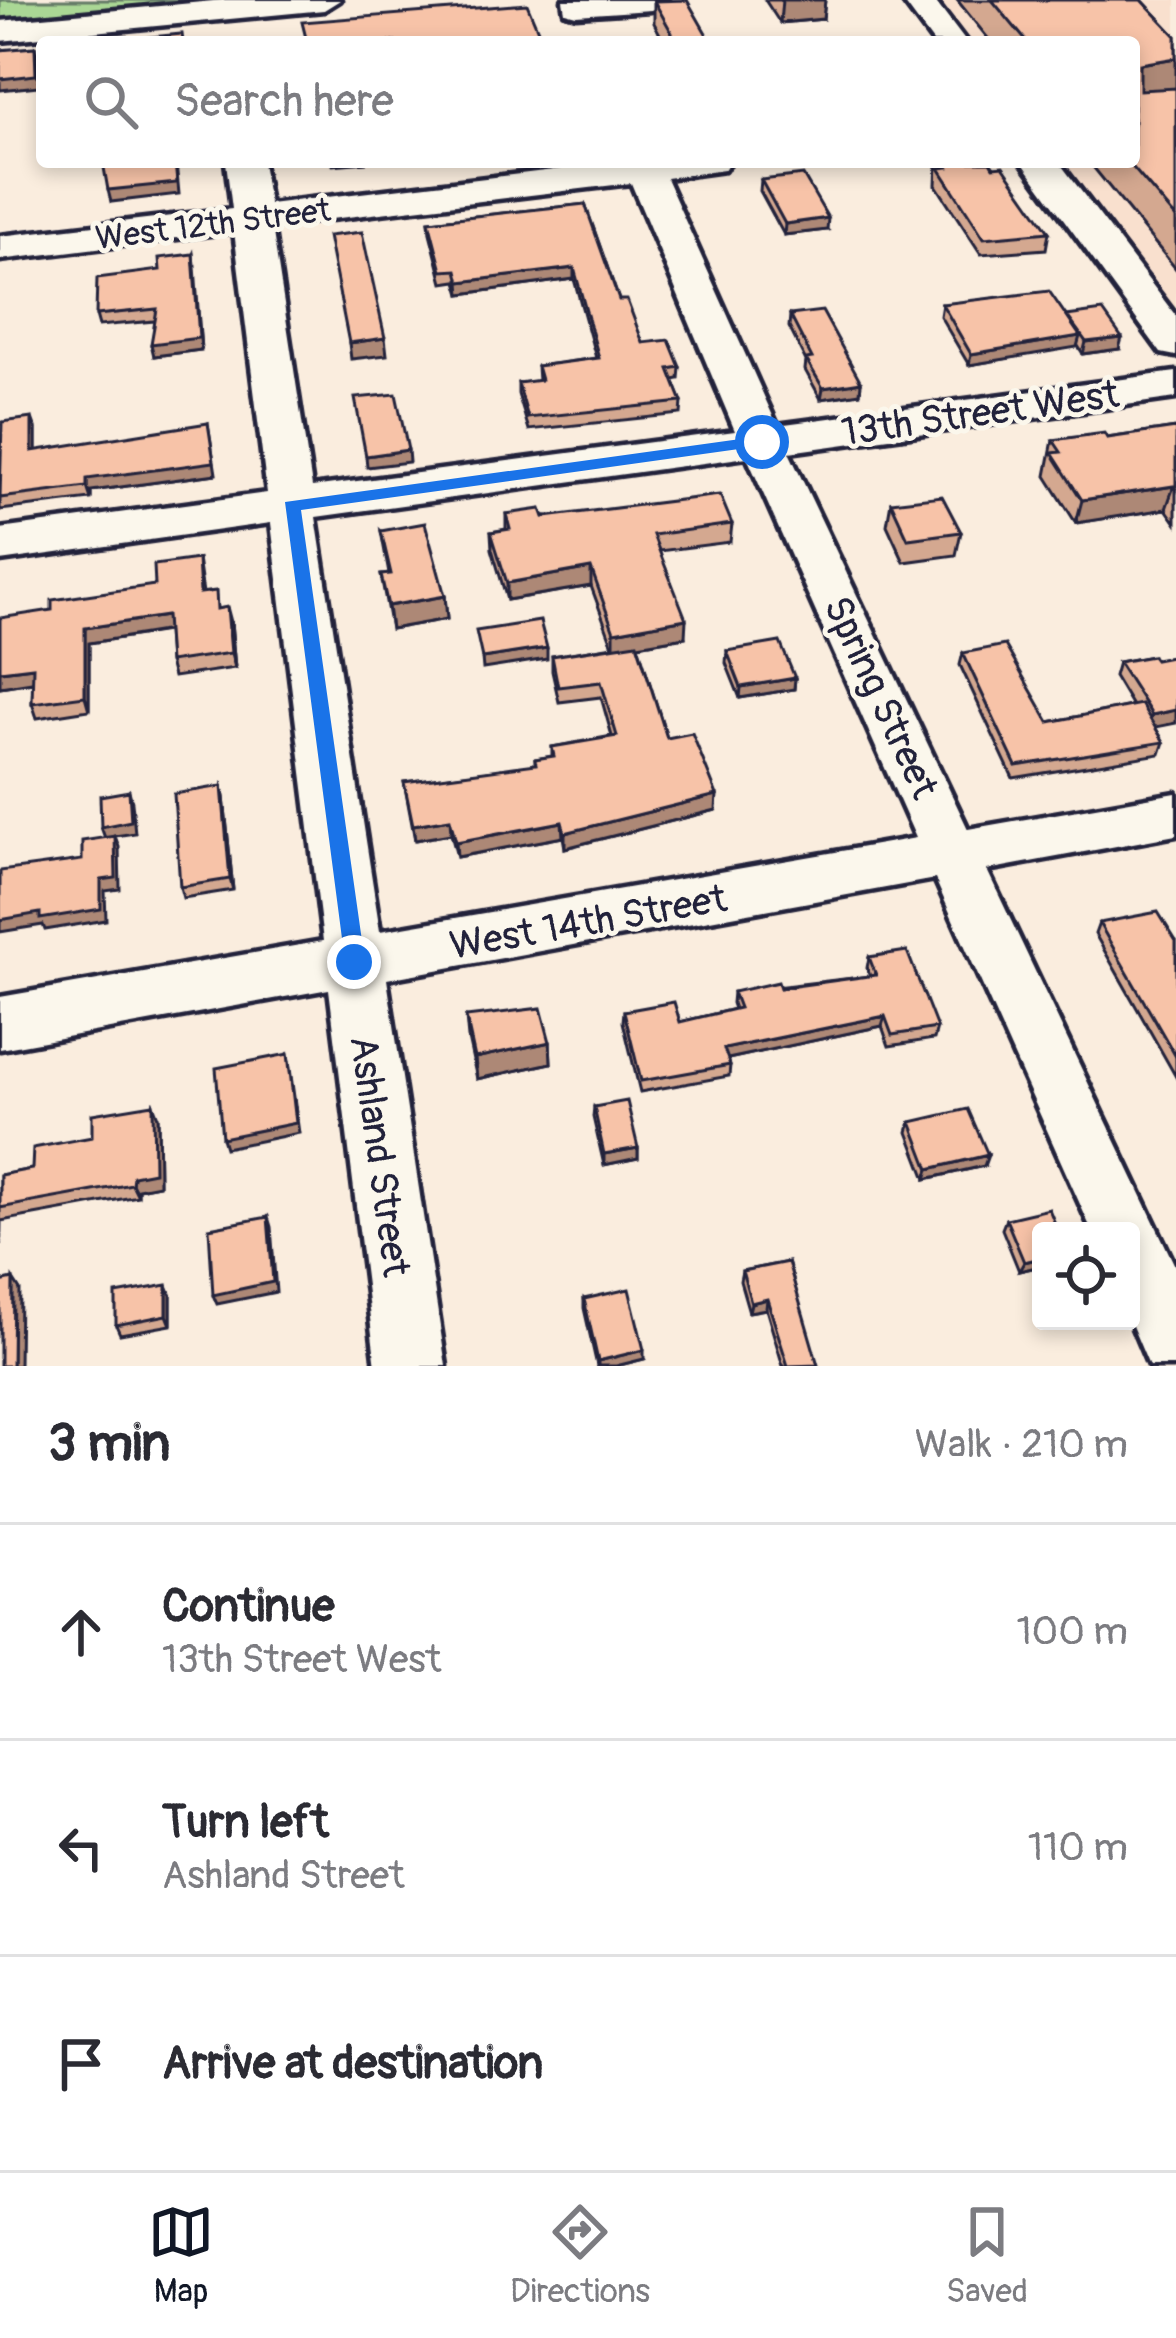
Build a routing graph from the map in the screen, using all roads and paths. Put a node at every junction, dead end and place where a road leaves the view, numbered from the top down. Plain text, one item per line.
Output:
1 (324, 0) edge
2 (651, 0) edge
3 (918, 0) edge
4 (574, 3) edge
5 (224, 17) edge
6 (0, 31) edge
7 (588, 36) edge
8 (945, 36) edge
9 (245, 168) edge
10 (628, 168) edge
11 (643, 168) edge
12 (1044, 168) edge
13 (253, 220) junction
14 (0, 248) edge
15 (1176, 344) edge
16 (1176, 385) edge
17 (762, 442) junction
18 (291, 506) junction
19 (0, 545) edge
20 (1176, 814) edge
21 (957, 857) junction
22 (354, 962) junction
23 (0, 1023) edge
24 (1121, 1222) edge
25 (1140, 1265) edge
26 (1176, 1346) edge
27 (411, 1366) edge

1 - 5 street
2 - 4 street
3 - 8 street
4 - 7 street
5 - 6 street
9 - 13 street, Ashland Street
10 - 13 street, West 12th Street
11 - 17 street, Spring Street
12 - 15 street
13 - 14 street, West 12th Street
13 - 18 street, Ashland Street
16 - 17 street, 13th Street West
17 - 18 street, 13th Street West
17 - 21 street, Spring Street
18 - 19 street, 13th Street West
18 - 22 street, Ashland Street
20 - 21 street, West 14th Street
21 - 22 street, West 14th Street
21 - 24 street, Spring Street
22 - 23 street, West 14th Street
22 - 27 street, Ashland Street
25 - 26 street

